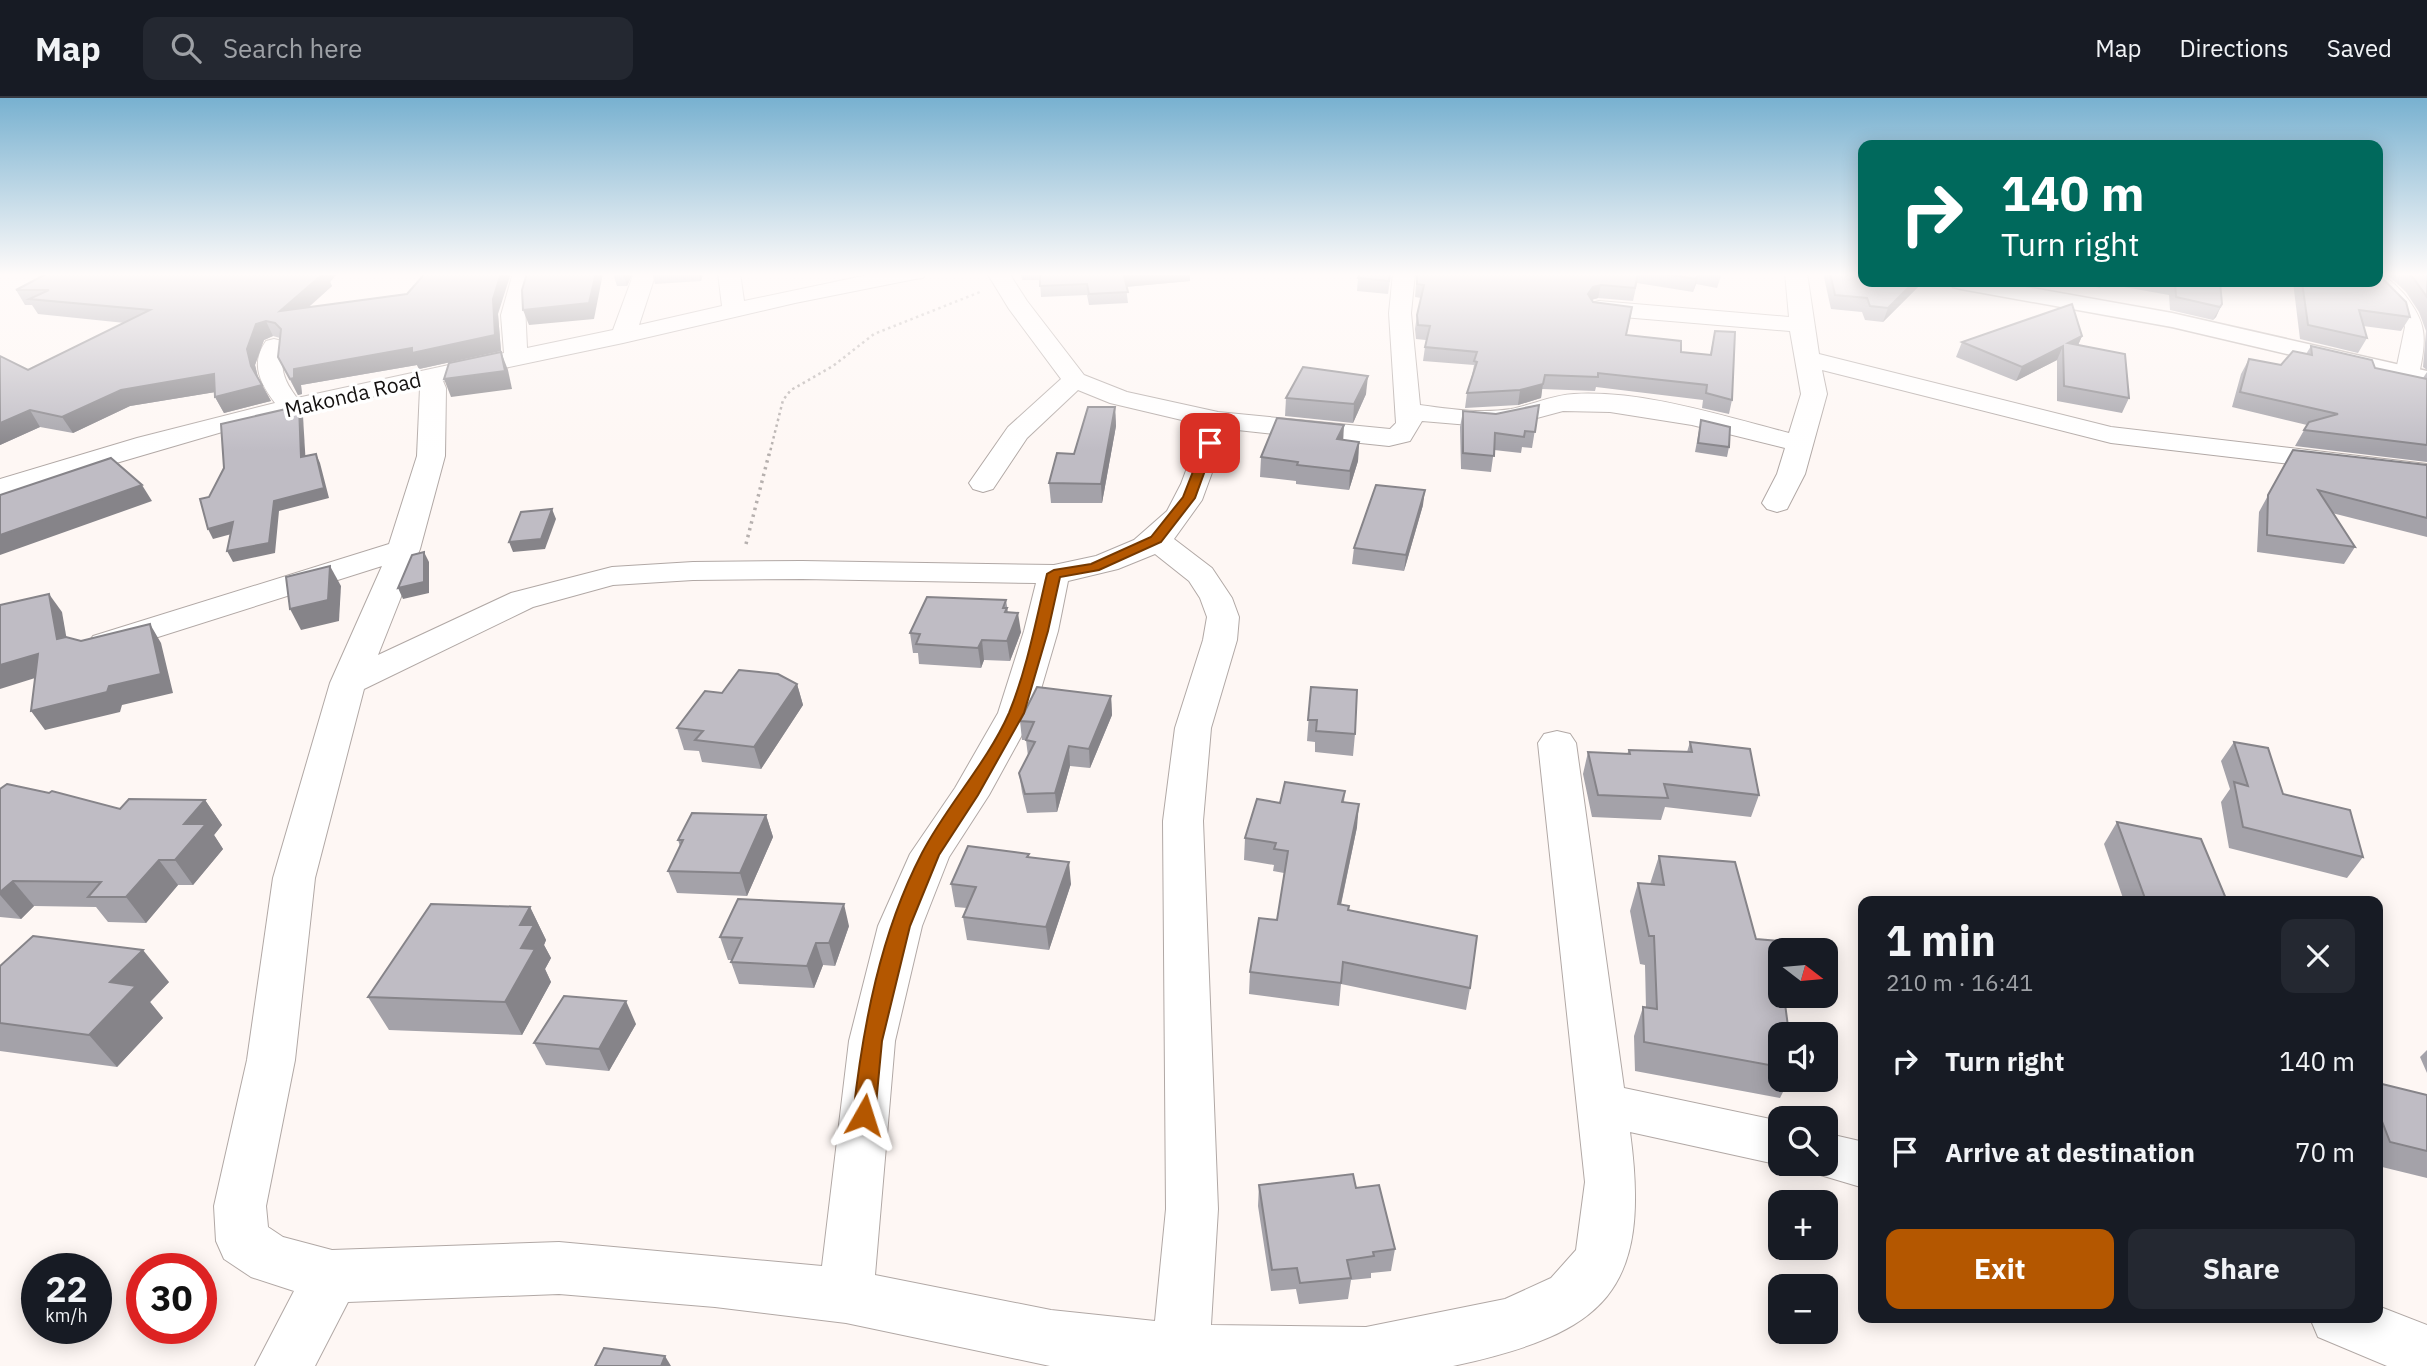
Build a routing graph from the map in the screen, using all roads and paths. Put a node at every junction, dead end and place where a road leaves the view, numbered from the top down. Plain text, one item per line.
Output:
1 (511, 332) edge
2 (624, 332) edge
3 (639, 332) edge
4 (879, 332) edge
5 (1039, 332) edge
6 (1402, 332) edge
7 (1803, 332) edge
8 (2224, 332) edge
9 (2417, 332) edge
10 (623, 336) junction
11 (274, 345) dead end
12 (517, 358) junction
13 (1809, 359) junction
14 (2417, 377) edge
15 (429, 378) junction
16 (1075, 380) junction
17 (292, 409) junction
18 (1409, 412) junction
19 (1218, 420) junction
20 (1799, 443) junction
21 (2427, 472) edge
22 (983, 483) dead end
23 (0, 488) edge
24 (1777, 503) dead end
25 (1156, 540) junction
26 (405, 549) junction
27 (740, 570) junction
28 (1054, 574) junction
29 (93, 647) edge
30 (348, 683) junction
31 (1557, 743) dead end
32 (1602, 1105) junction
33 (1768, 1140) edge
34 (1838, 1158) edge
35 (1858, 1163) edge
36 (332, 1276) junction
37 (846, 1296) junction
38 (2350, 1323) edge
39 (2427, 1354) edge
40 (1180, 1359) edge
41 (284, 1366) edge

1 - 12 street
2 - 10 street
3 - 10 street, Makonda Road
4 - 27 path
5 - 16 street
6 - 18 street
7 - 13 street
8 - 14 street
9 - 14 street
10 - 12 street, Makonda Road
11 - 17 street
12 - 15 street, Makonda Road
13 - 20 street
13 - 21 street
15 - 17 street, Makonda Road
15 - 26 street
16 - 19 street
16 - 22 street
17 - 23 street, Makonda Road
18 - 19 street
18 - 20 street
19 - 25 street
20 - 24 street
25 - 28 street
25 - 40 street
26 - 29 street
26 - 30 street
27 - 28 street
27 - 30 street
28 - 37 street
30 - 36 street
31 - 32 street
32 - 33 street
32 - 40 street
34 - 35 street
36 - 37 street
36 - 41 street
37 - 40 street
38 - 39 street

